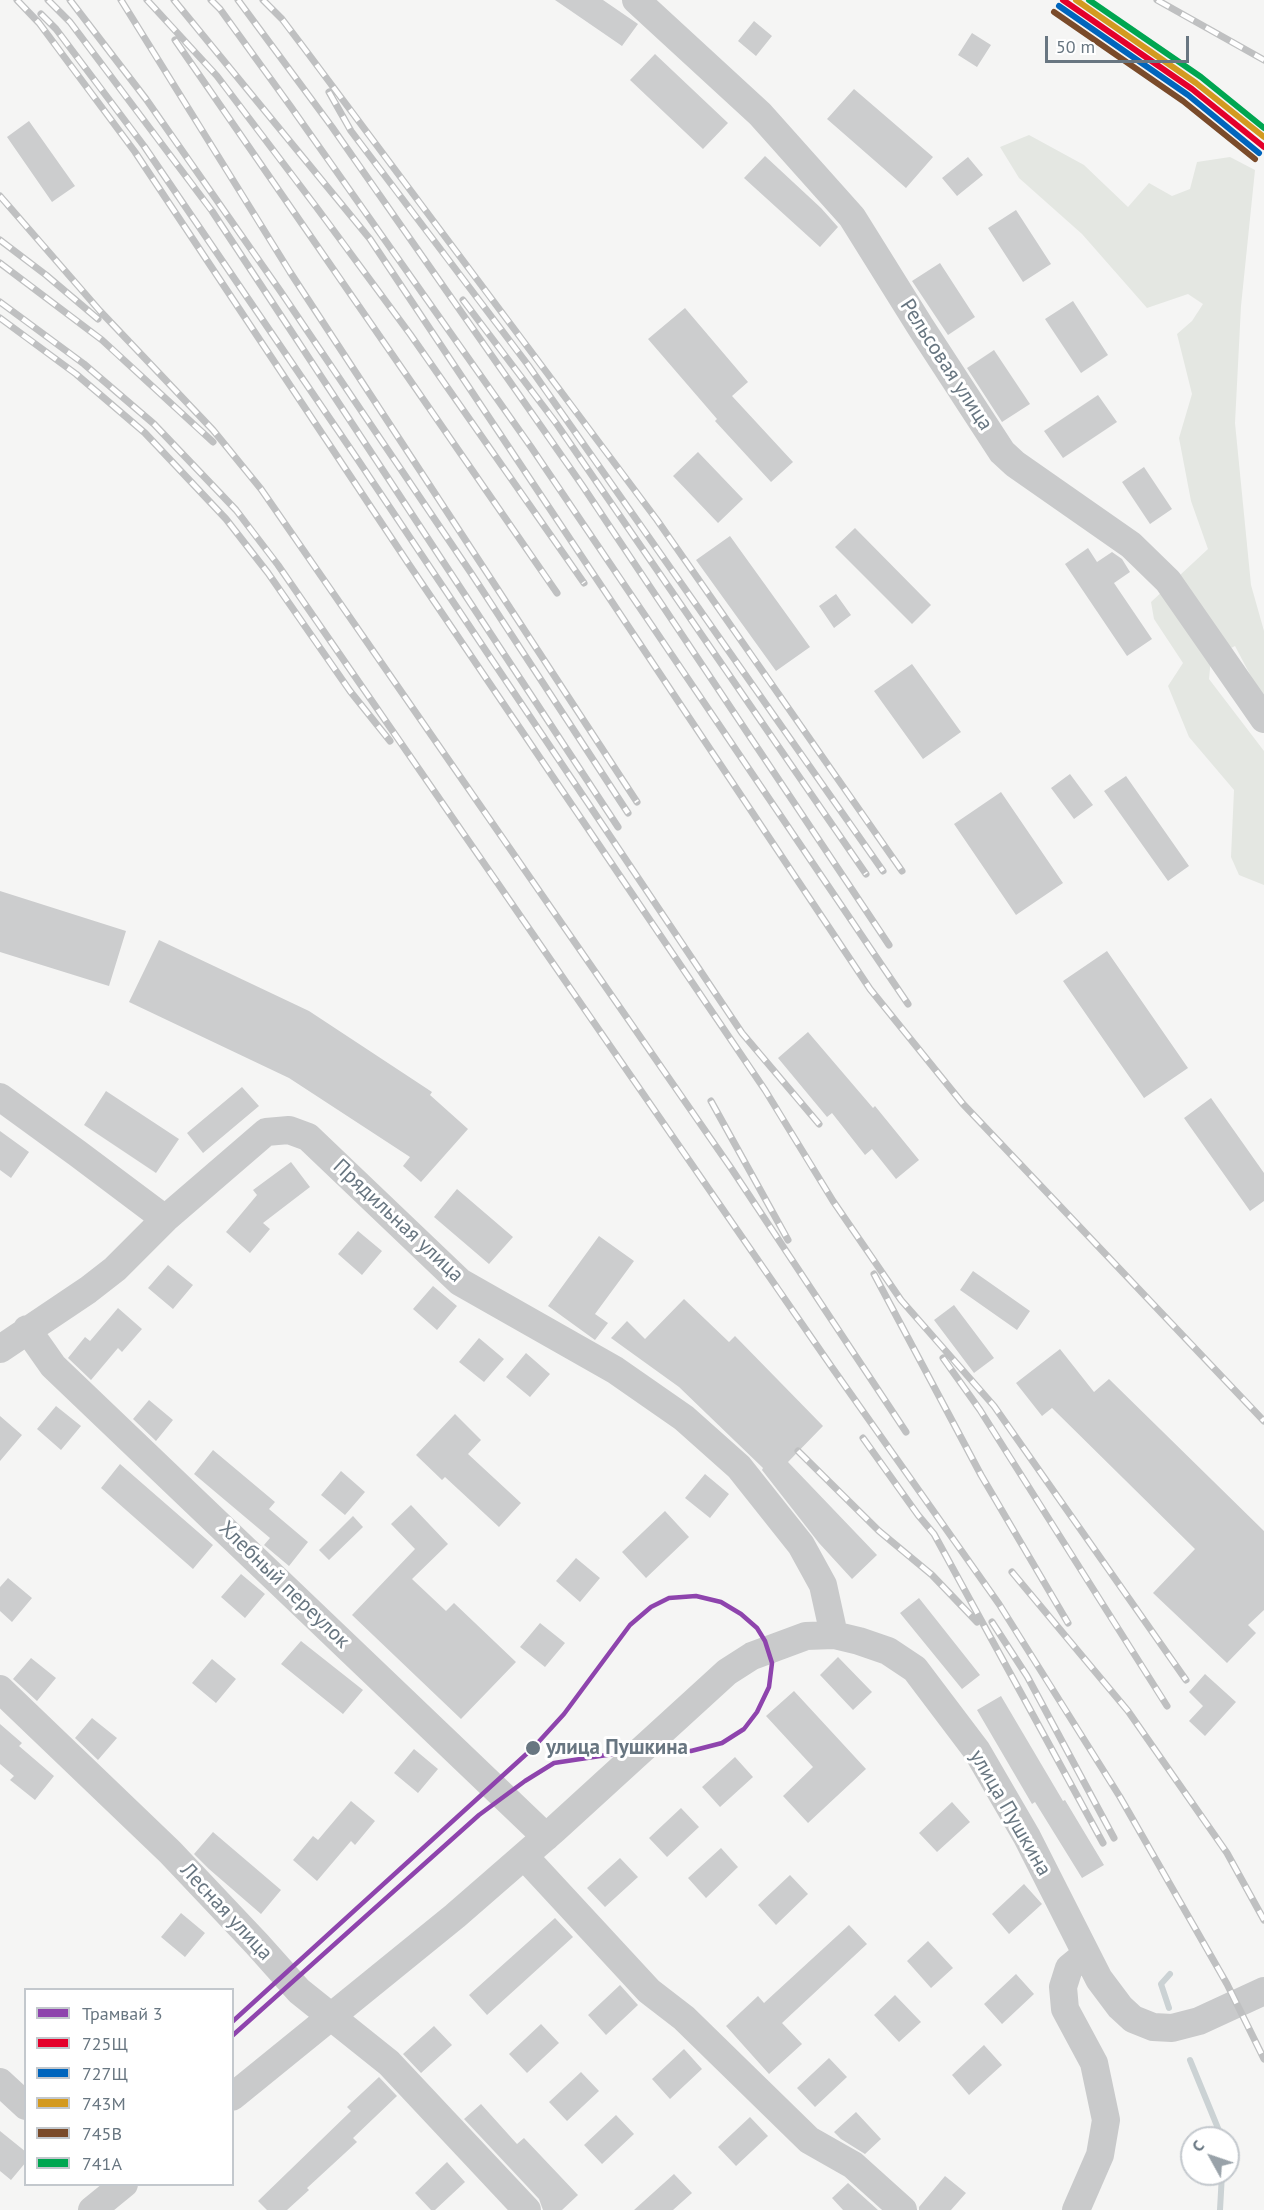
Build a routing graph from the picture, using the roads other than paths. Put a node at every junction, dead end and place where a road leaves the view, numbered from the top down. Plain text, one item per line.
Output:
1 (636, 0) edge
2 (1264, 719) edge
3 (0, 1097) edge
4 (165, 1219) junction
5 (27, 1329) junction
6 (0, 1349) edge
7 (834, 1635) junction
8 (0, 1689) edge
9 (546, 1837) junction
10 (524, 1857) junction
11 (1086, 1954) junction
12 (1264, 1991) edge
13 (332, 2016) junction
14 (0, 2082) edge
15 (234, 2095) edge
16 (24, 2104) edge
17 (527, 2210) edge
18 (903, 2210) edge
19 (1076, 2210) edge

1 - 2 street, Рельсовая улица
3 - 4 street
4 - 5 street, Прядильная улица
4 - 7 street, Прядильная улица
5 - 6 street, Прядильная улица
5 - 9 street, Хлебный переулок
7 - 9 street, улица Пушкина
7 - 11 street, улица Пушкина
8 - 13 street, Лесная улица
9 - 10 street, улица Пушкина
10 - 13 street, улица Пушкина
10 - 18 street
11 - 12 street, улица Пушкина
11 - 19 street
13 - 15 street, улица Пушкина
13 - 17 street, Лесная улица
14 - 16 street

